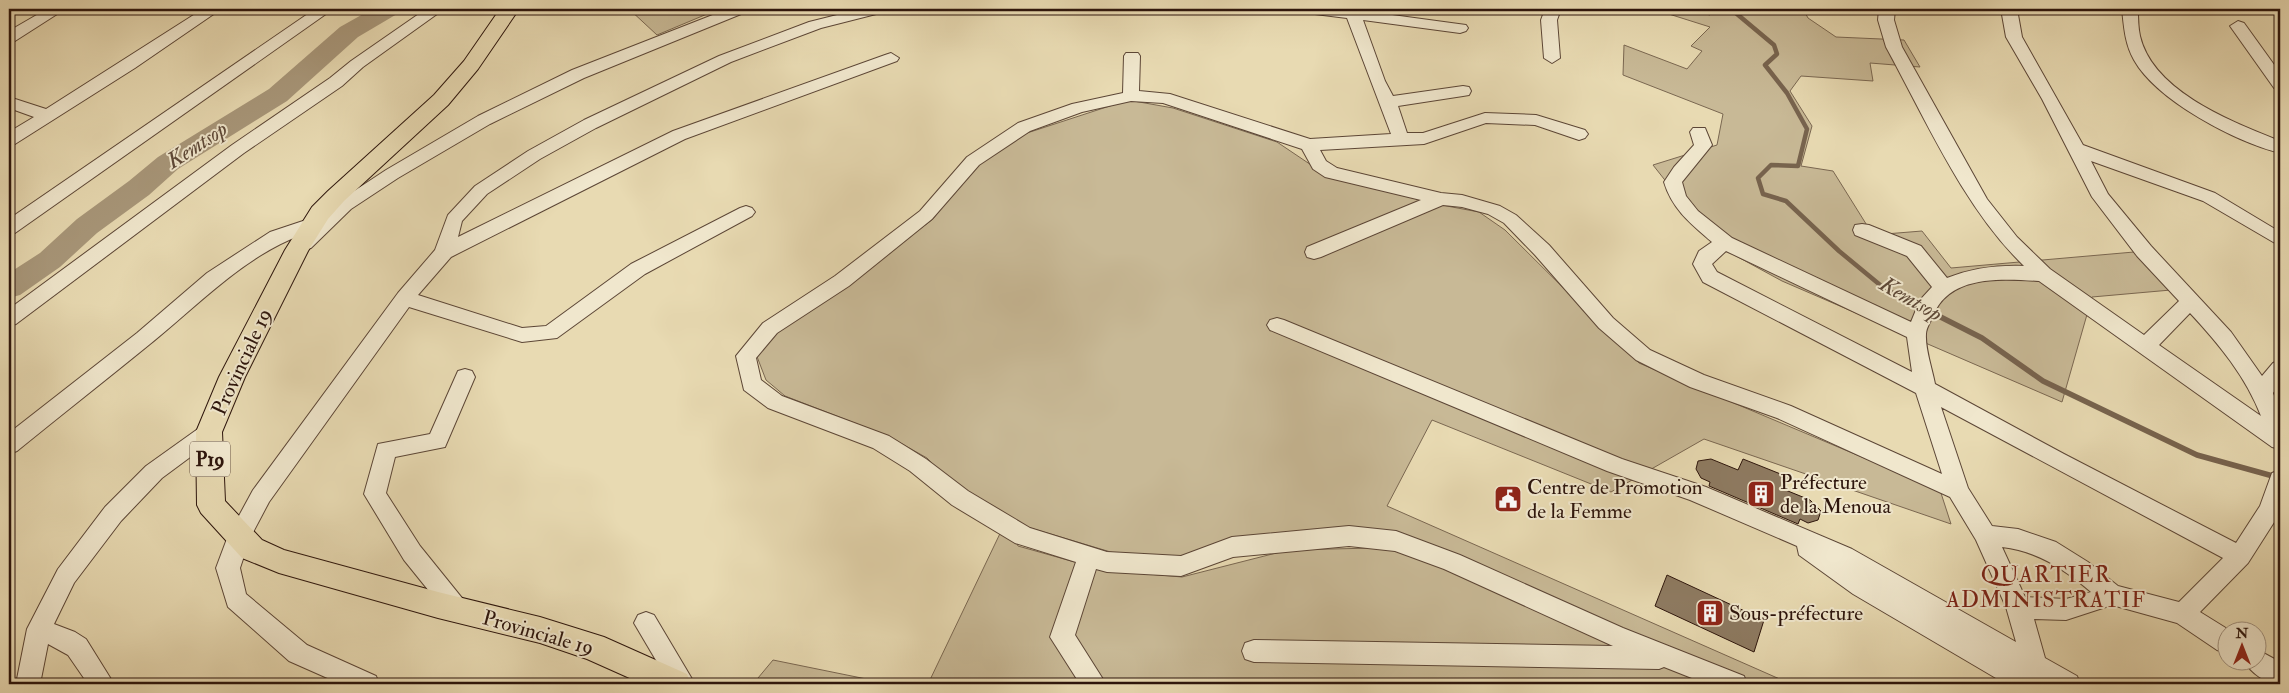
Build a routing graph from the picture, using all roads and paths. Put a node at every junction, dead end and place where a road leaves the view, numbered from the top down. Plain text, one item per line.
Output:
1 (57, 9) edge
2 (213, 9) edge
3 (325, 9) edge
4 (436, 9) edge
5 (509, 9) edge
6 (741, 9) edge
7 (879, 9) edge
8 (1315, 9) edge
9 (1553, 9) edge
10 (1887, 9) edge
11 (2009, 9) edge
12 (2130, 9) edge
13 (1353, 14) junction
14 (2238, 26) dead end
15 (1460, 28) dead end
16 (9, 38) edge
17 (1132, 56) dead end
18 (891, 58) dead end
19 (1552, 58) dead end
20 (2280, 84) edge
21 (1463, 91) dead end
22 (1131, 96) junction
23 (9, 102) edge
24 (1388, 102) junction
25 (48, 116) junction
26 (1699, 132) dead end
27 (1579, 134) dead end
28 (9, 140) edge
29 (1401, 140) junction
30 (1309, 145) junction
31 (2280, 147) edge
32 (2076, 149) junction
33 (1441, 199) junction
34 (746, 212) dead end
35 (315, 223) junction
36 (9, 228) edge
37 (1862, 230) dead end
38 (2280, 240) edge
39 (1726, 243) junction
40 (297, 250) junction
41 (444, 252) junction
42 (1314, 252) dead end
43 (2043, 274) junction
44 (1943, 287) junction
45 (405, 298) junction
46 (2191, 301) junction
47 (9, 319) edge
48 (1277, 325) dead end
49 (1916, 334) junction
50 (2146, 346) junction
51 (2280, 368) edge
52 (465, 376) dead end
53 (1925, 388) junction
54 (2262, 392) junction
55 (209, 432) junction
56 (2280, 440) edge
57 (9, 445) edge
58 (2280, 481) edge
59 (1958, 491) junction
60 (1985, 535) junction
61 (239, 536) junction
62 (1089, 556) junction
63 (2240, 556) junction
64 (2111, 594) junction
65 (2018, 607) junction
66 (458, 610) junction
67 (2183, 614) junction
68 (646, 623) dead end
69 (39, 628) junction
70 (2216, 635) edge
71 (1254, 651) dead end
72 (1671, 658) junction
73 (2266, 667) edge
74 (2280, 676) edge
75 (2031, 677) edge
76 (28, 684) edge
77 (102, 684) edge
78 (367, 684) edge
79 (676, 684) edge
80 (683, 684) edge
81 (1094, 684) edge
82 (1735, 684) edge
83 (2068, 684) edge

1 - 16 street
2 - 25 street
3 - 36 street
4 - 47 street
5 - 35 main road, Provinciale 19 / P19
6 - 40 street
7 - 41 street
8 - 13 street
9 - 19 street
10 - 43 street
11 - 32 street
12 - 31 street
13 - 15 street
13 - 24 street
14 - 20 street
17 - 22 street
18 - 41 street
21 - 24 street
22 - 30 street
22 - 62 street
23 - 25 street
24 - 29 street
25 - 28 street
26 - 39 street
27 - 29 street
29 - 30 street
30 - 33 street
32 - 38 street
32 - 46 street
33 - 42 street
33 - 59 street
34 - 45 street
35 - 40 main road, Provinciale 19 / P19
35 - 57 street
37 - 44 street
39 - 49 street
39 - 53 street
40 - 55 main road, Provinciale 19 / P19
41 - 45 street
43 - 44 street
43 - 50 street
44 - 49 street
45 - 61 street
46 - 50 street
46 - 54 street
48 - 75 street
49 - 53 street
50 - 56 street
51 - 54 street
52 - 66 street
53 - 59 street
53 - 63 street
54 - 56 street
55 - 61 main road, Provinciale 19 / P19
55 - 69 street
58 - 63 street
59 - 60 street
60 - 64 street
60 - 65 street
61 - 66 main road, Provinciale 19 / P19
61 - 78 street
62 - 72 street
62 - 81 street
63 - 67 street
64 - 65 street
64 - 67 street
65 - 75 street
66 - 79 main road, Provinciale 19 / P19
67 - 70 street
68 - 80 street
69 - 76 street
69 - 77 street
71 - 72 street
72 - 82 street
73 - 74 street
75 - 83 street

